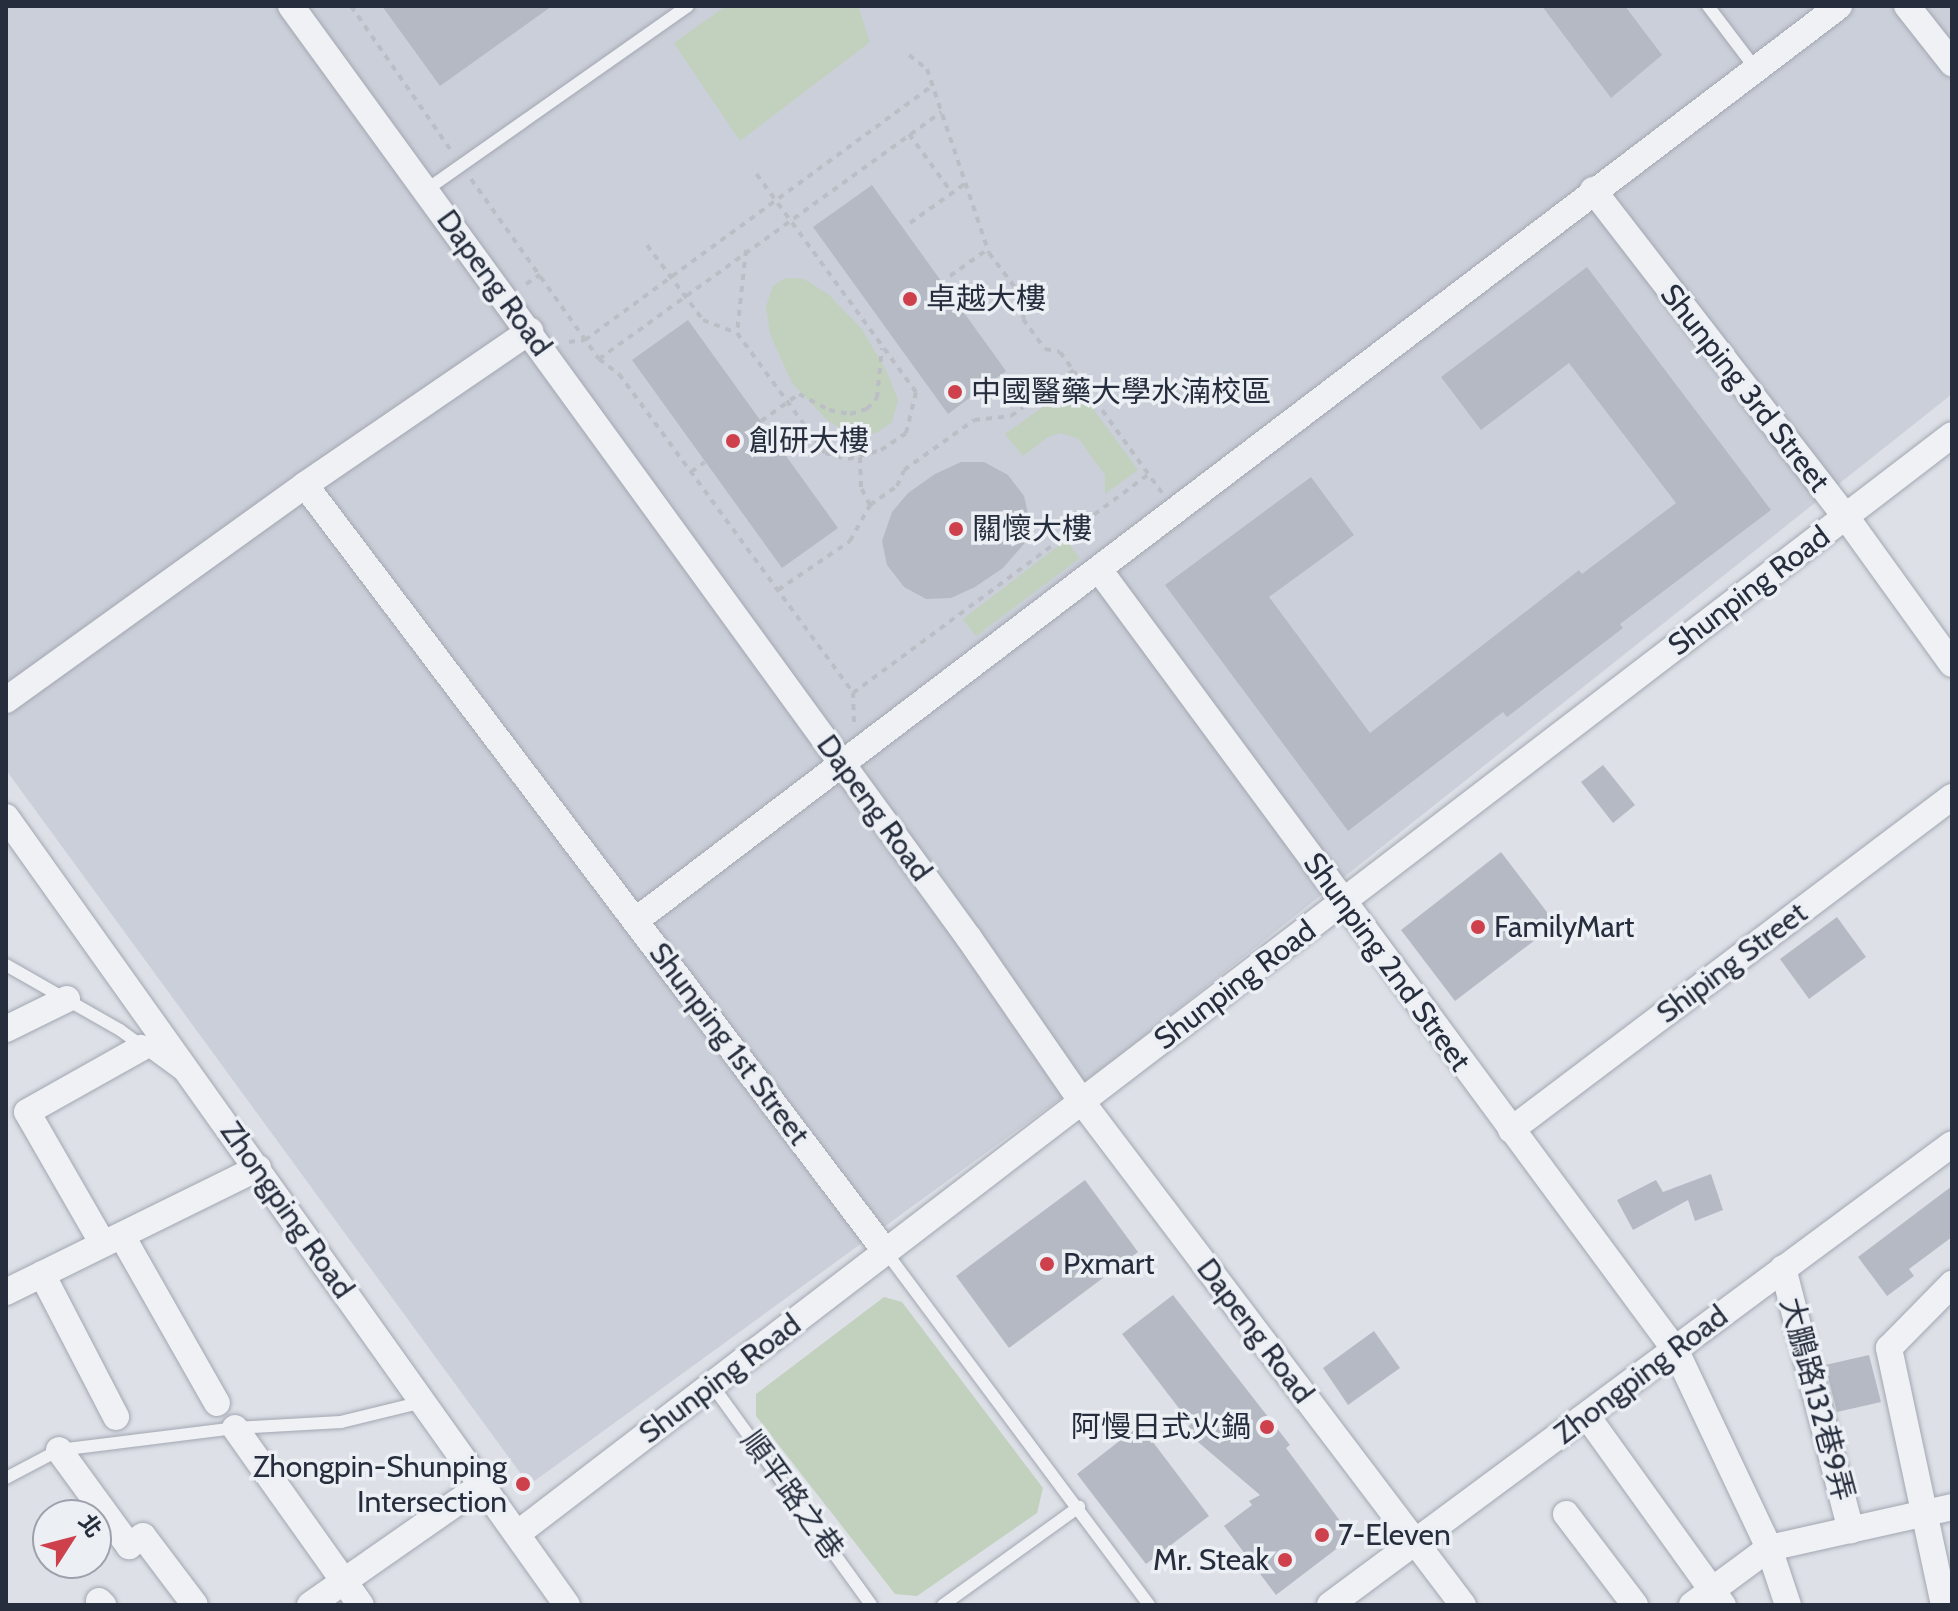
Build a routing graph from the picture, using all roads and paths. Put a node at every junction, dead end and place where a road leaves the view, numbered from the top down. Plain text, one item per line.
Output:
1 (291, 6) edge
2 (351, 6) edge
3 (688, 6) edge
4 (1708, 6) edge
5 (1839, 6) edge
6 (1907, 6) edge
7 (909, 55) dead end
8 (1952, 63) edge
9 (1755, 68) junction
10 (933, 85) junction
11 (941, 112) junction
12 (909, 134) junction
13 (461, 165) junction
14 (753, 169) dead end
15 (966, 183) junction
16 (426, 190) junction
17 (1593, 190) junction
18 (952, 193) junction
19 (775, 200) junction
20 (788, 220) junction
21 (910, 223) dead end
22 (647, 245) dead end
23 (988, 249) junction
24 (746, 250) junction
25 (540, 275) junction
26 (671, 276) junction
27 (950, 276) dead end
28 (526, 284) dead end
29 (685, 295) junction
30 (530, 331) junction
31 (737, 333) junction
32 (585, 340) junction
33 (569, 342) dead end
34 (882, 347) junction
35 (599, 359) junction
36 (1074, 370) junction
37 (787, 403) junction
38 (761, 421) dead end
39 (1952, 435) edge
40 (860, 455) junction
41 (705, 462) dead end
42 (691, 472) junction
43 (1149, 474) junction
44 (305, 485) junction
45 (1165, 497) dead end
46 (870, 505) junction
47 (1846, 517) junction
48 (1100, 571) junction
49 (778, 590) junction
50 (1952, 664) edge
51 (853, 693) junction
52 (6, 700) edge
53 (854, 722) dead end
54 (843, 766) junction
55 (1952, 797) edge
56 (6, 817) edge
57 (1342, 903) junction
58 (635, 921) junction
59 (6, 965) edge
60 (67, 999) junction
61 (6, 1029) edge
62 (141, 1048) junction
63 (203, 1091) junction
64 (1082, 1102) junction
65 (1511, 1130) junction
66 (1952, 1144) edge
67 (258, 1168) junction
68 (112, 1240) junction
69 (886, 1252) junction
70 (1783, 1268) junction
71 (42, 1274) junction
72 (1952, 1284) edge
73 (6, 1292) edge
74 (1676, 1351) junction
75 (712, 1385) junction
76 (423, 1402) junction
77 (217, 1403) dead end
78 (1587, 1416) junction
79 (116, 1417) dead end
80 (235, 1428) junction
81 (59, 1450) junction
82 (6, 1478) edge
83 (482, 1485) junction
84 (1079, 1507) junction
85 (1952, 1507) edge
86 (1925, 1513) junction
87 (1566, 1514) dead end
88 (1851, 1530) junction
89 (517, 1534) junction
90 (1415, 1542) junction
91 (1769, 1548) junction
92 (344, 1581) junction
93 (1709, 1600) edge
94 (195, 1605) edge
95 (310, 1605) edge
96 (361, 1605) edge
97 (567, 1605) edge
98 (871, 1605) edge
99 (943, 1605) edge
100 (1149, 1605) edge
101 (1330, 1605) edge
102 (1463, 1605) edge
103 (1635, 1605) edge
104 (1788, 1605) edge
105 (1944, 1605) edge

1 - 16 street, Dapeng Road
2 - 13 path
3 - 13 lane
4 - 9 lane
5 - 9 street
6 - 8 street
7 - 10 path
9 - 17 street
10 - 11 path
10 - 19 path
11 - 12 path
11 - 15 path
12 - 18 path
12 - 20 path
13 - 16 lane
13 - 25 path
14 - 19 path
15 - 18 path
15 - 23 path
16 - 30 street, Dapeng Road
17 - 47 street, Shunping 3rd Street
17 - 48 street
18 - 21 path
19 - 20 path
19 - 26 path
20 - 24 path
20 - 34 path
22 - 26 path
23 - 27 path
23 - 36 path
24 - 29 path
24 - 31 path
25 - 28 path
25 - 32 path
26 - 29 path
26 - 32 path
29 - 31 path
29 - 35 path
30 - 44 street
30 - 54 street, Dapeng Road
31 - 37 path
32 - 33 path
32 - 35 path
34 - 37 path
34 - 40 path
35 - 42 path
36 - 43 path
36 - 46 path
37 - 38 path
37 - 40 path
39 - 47 street, Shunping Road
40 - 46 path
41 - 42 path
42 - 49 path
43 - 45 path
43 - 51 path
44 - 52 street
44 - 58 street, Shunping 1st Street
46 - 49 path
47 - 50 street, Shunping 3rd Street
47 - 57 street, Shunping Road
48 - 54 street
48 - 57 street, Shunping 2nd Street
49 - 51 path
51 - 53 path
54 - 58 street
54 - 64 street, Dapeng Road
55 - 65 street, Shiping Street
56 - 63 street, Zhongping Road
57 - 64 street, Shunping Road
57 - 65 street, Shunping 2nd Street
58 - 69 street, Shunping 1st Street
59 - 60 lane
60 - 61 street
60 - 62 lane
62 - 63 lane
62 - 68 street
63 - 67 street, Zhongping Road
64 - 69 street, Shunping Road
64 - 90 street, Dapeng Road
65 - 74 street, Shunping 2nd Street
66 - 70 street, Zhongping Road
67 - 68 street
67 - 76 street, Zhongping Road
68 - 71 street
68 - 77 street
69 - 75 street, Shunping Road
69 - 84 lane, Shunping 1st Street
70 - 74 street, Zhongping Road
70 - 88 street, 大鵬路132巷9弄
71 - 73 street
71 - 79 street
72 - 86 street
74 - 78 street, Zhongping Road
74 - 91 street, Shunping 2nd Street
75 - 89 street, Shunping Road
75 - 98 lane, 順平路之巷
76 - 80 lane
76 - 83 street, Zhongping Road
78 - 90 street, Zhongping Road
78 - 93 street
80 - 81 lane
80 - 92 street
81 - 82 lane
81 - 94 street
83 - 89 street, Zhongping Road
83 - 92 street
84 - 99 lane
84 - 100 lane, Shunping 1st Street
85 - 86 street
86 - 88 street
86 - 105 street
87 - 103 street
88 - 91 street
89 - 97 street, Zhongping Road
90 - 101 street, Zhongping Road
90 - 102 street, Dapeng Road
91 - 93 street
91 - 104 street, Shunping 2nd Street
92 - 95 street
92 - 96 street

